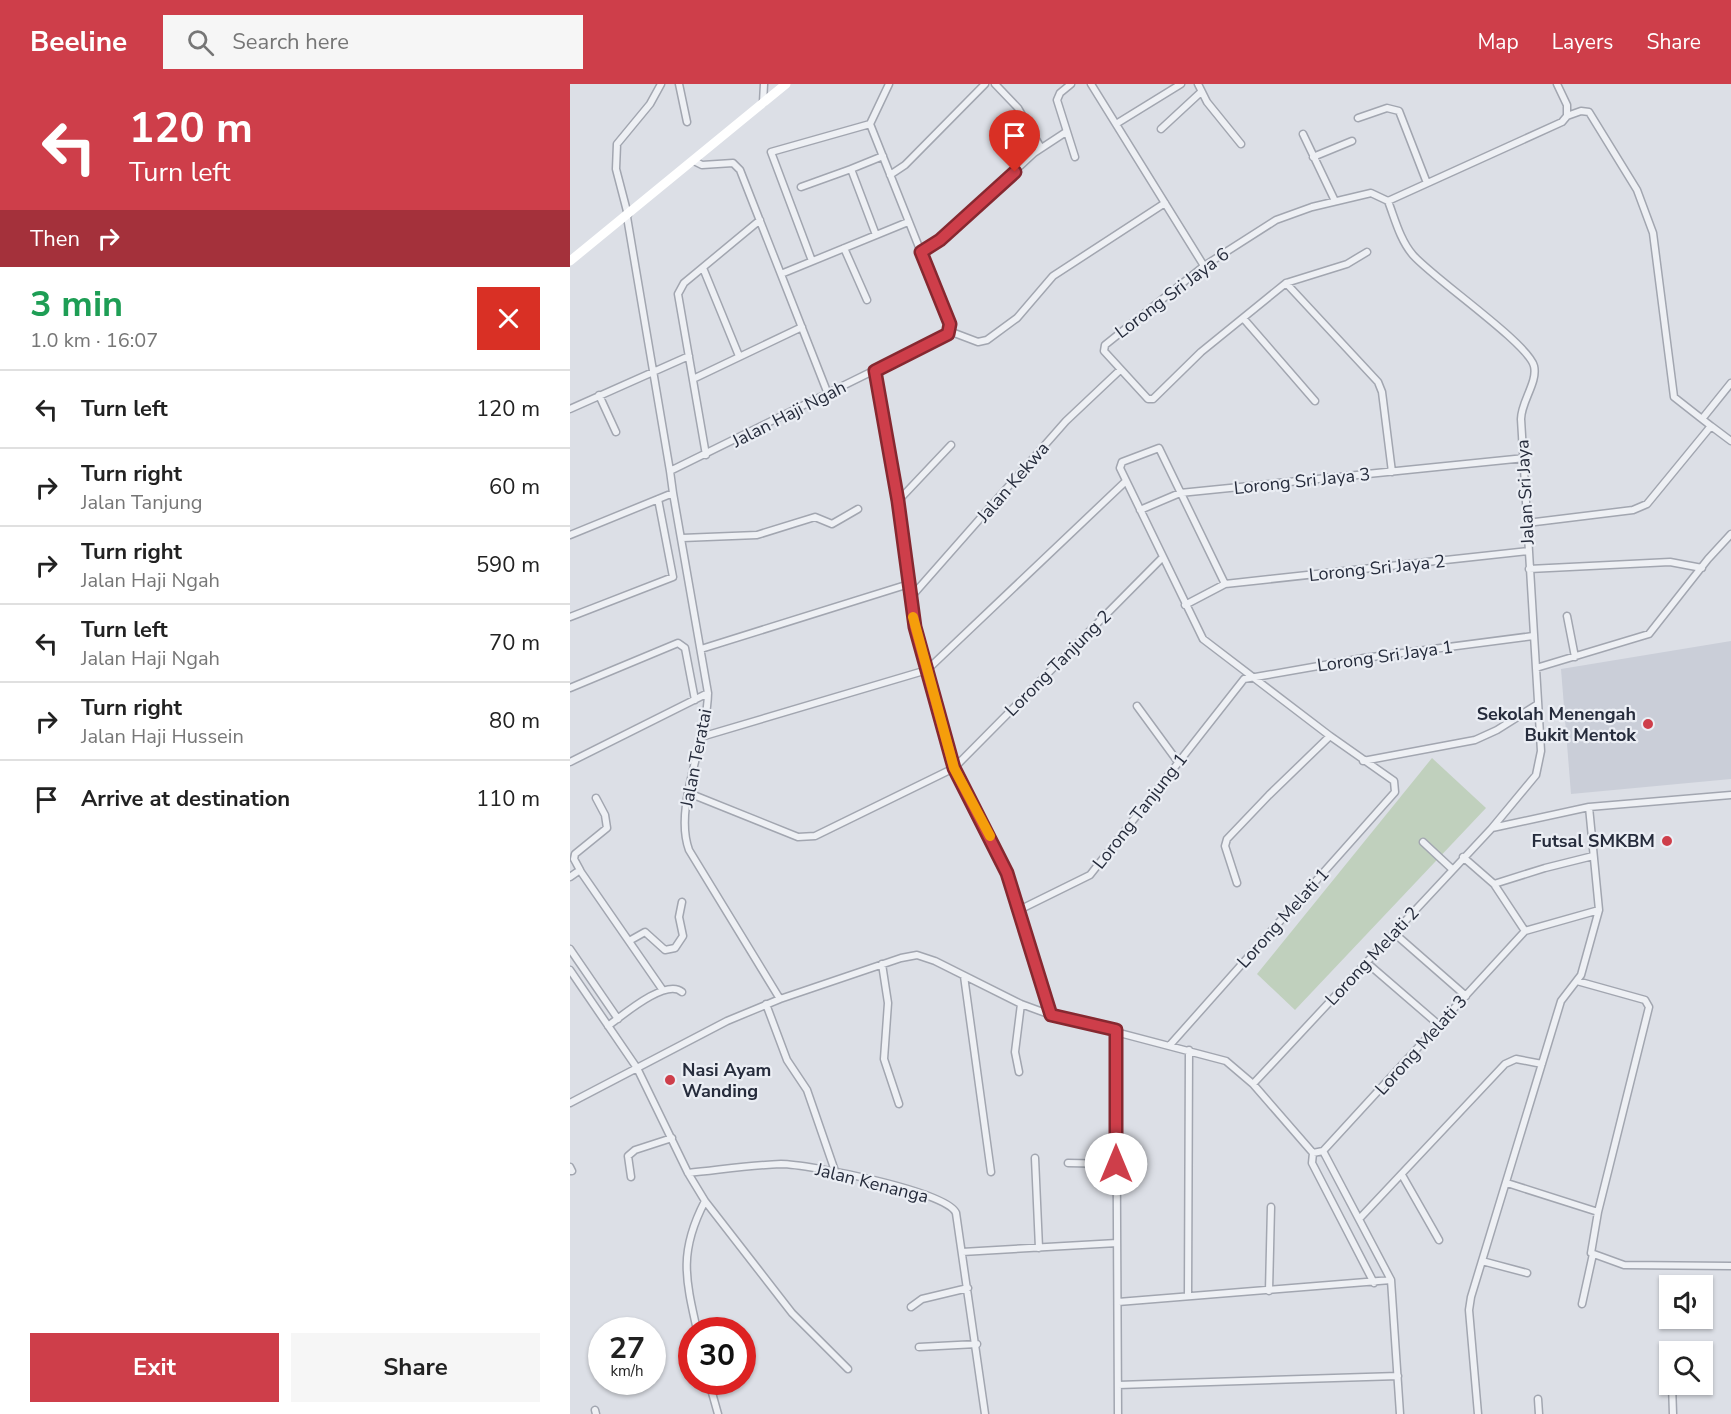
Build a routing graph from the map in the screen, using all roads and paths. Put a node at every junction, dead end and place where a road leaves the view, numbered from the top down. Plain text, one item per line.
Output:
1 (661, 84) edge
2 (679, 84) edge
3 (764, 84) edge
4 (786, 84) edge
5 (889, 84) edge
6 (986, 84) edge
7 (995, 84) edge
8 (1071, 84) edge
9 (1091, 84) edge
10 (1181, 84) edge
11 (1198, 84) edge
12 (1557, 84) edge
13 (1201, 92) junction
14 (763, 103) junction
15 (1570, 115) junction
16 (1358, 118) dead end
17 (687, 122) dead end
18 (870, 124) junction
19 (1116, 124) junction
20 (1161, 129) dead end
21 (1066, 132) junction
22 (1303, 134) dead end
23 (1353, 141) dead end
24 (1241, 144) dead end
25 (1041, 148) junction
26 (883, 156) junction
27 (1075, 157) dead end
28 (1313, 157) junction
29 (694, 161) junction
30 (851, 169) junction
31 (895, 172) junction
32 (1427, 183) junction
33 (801, 187) dead end
34 (1335, 201) junction
35 (1388, 201) junction
36 (1164, 203) junction
37 (628, 216) junction
38 (760, 220) junction
39 (908, 222) junction
40 (876, 235) junction
41 (844, 248) junction
42 (927, 249) junction
43 (1367, 252) dead end
44 (570, 261) edge
45 (812, 261) junction
46 (1204, 266) junction
47 (703, 268) junction
48 (781, 274) junction
49 (1286, 283) junction
50 (867, 300) dead end
51 (1243, 318) junction
52 (802, 327) junction
53 (950, 331) junction
54 (689, 356) junction
55 (740, 357) junction
56 (653, 371) junction
57 (875, 371) junction
58 (1119, 371) junction
59 (693, 379) junction
60 (1731, 383) edge
61 (1724, 391) junction
62 (828, 394) junction
63 (599, 396) junction
64 (1731, 396) edge
65 (1315, 401) dead end
66 (570, 409) edge
67 (1702, 419) junction
68 (1711, 426) junction
69 (616, 432) dead end
70 (1731, 441) edge
71 (951, 445) dead end
72 (706, 455) junction
73 (1525, 458) junction
74 (670, 471) junction
75 (1392, 472) junction
76 (1126, 481) junction
77 (674, 493) junction
78 (1180, 493) junction
79 (658, 499) junction
80 (898, 501) junction
81 (858, 509) dead end
82 (1140, 510) junction
83 (1527, 523) junction
84 (1731, 534) edge
85 (570, 535) edge
86 (682, 538) junction
87 (1528, 551) junction
88 (1162, 558) junction
89 (1702, 568) junction
90 (1529, 569) junction
91 (909, 584) junction
92 (1225, 584) junction
93 (910, 597) junction
94 (1185, 605) junction
95 (1568, 616) dead end
96 (570, 617) edge
97 (1533, 636) junction
98 (701, 649) junction
99 (1575, 657) junction
100 (1536, 668) junction
101 (927, 670) junction
102 (1252, 676) junction
103 (1239, 683) joint
104 (570, 688) edge
105 (708, 693) junction
106 (695, 700) junction
107 (1538, 704) junction
108 (1137, 706) dead end
109 (1330, 736) junction
110 (702, 737) junction
111 (1363, 761) junction
112 (570, 762) edge
113 (1178, 762) junction
114 (954, 768) junction
115 (690, 790) junction
116 (1731, 795) edge
117 (596, 798) dead end
118 (1589, 807) junction
119 (1492, 828) junction
120 (1423, 842) dead end
121 (1463, 856) junction
122 (1593, 856) junction
123 (1452, 869) junction
124 (580, 870) junction
125 (570, 877) edge
126 (1237, 883) dead end
127 (1494, 884) junction
128 (682, 902) dead end
129 (1019, 910) junction
130 (1599, 910) junction
131 (1525, 931) junction
132 (1394, 933) junction
133 (629, 941) junction
134 (570, 949) edge
135 (1366, 962) junction
136 (882, 964) junction
137 (570, 970) edge
138 (964, 976) junction
139 (1577, 981) junction
140 (662, 989) junction
141 (682, 992) dead end
142 (1466, 996) junction
143 (780, 999) junction
144 (766, 1004) junction
145 (1022, 1004) junction
146 (1051, 1015) junction
147 (618, 1019) junction
148 (1438, 1025) junction
149 (608, 1026) junction
150 (1116, 1030) junction
151 (1170, 1045) junction
152 (1189, 1050) junction
153 (1542, 1064) junction
154 (637, 1068) junction
155 (1019, 1072) dead end
156 (1253, 1084) junction
157 (570, 1103) edge
158 (898, 1104) dead end
159 (672, 1138) junction
160 (1323, 1151) junction
161 (1313, 1153) junction
162 (1035, 1158) dead end
163 (1068, 1163) dead end
164 (1116, 1164) junction
165 (835, 1171) junction
166 (991, 1172) dead end
167 (688, 1173) junction
168 (1402, 1175) junction
169 (631, 1177) dead end
170 (1507, 1183) junction
171 (705, 1201) junction
172 (1271, 1207) dead end
173 (1598, 1212) junction
174 (1360, 1218) junction
175 (1439, 1240) dead end
176 (1117, 1243) junction
177 (1040, 1248) junction
178 (962, 1252) junction
179 (1593, 1254) junction
180 (1482, 1261) junction
181 (1731, 1266) edge
182 (1527, 1273) dead end
183 (1391, 1280) junction
184 (1374, 1283) junction
185 (968, 1288) junction
186 (1269, 1291) junction
187 (1188, 1296) junction
188 (1118, 1302) junction
189 (1582, 1304) dead end
190 (911, 1307) dead end
191 (695, 1317) edge
192 (977, 1344) junction
193 (919, 1347) dead end
194 (848, 1369) dead end
195 (1398, 1376) junction
196 (1118, 1385) junction
197 (713, 1395) edge
198 (1672, 1395) edge
199 (1538, 1399) dead end
200 (718, 1414) edge
201 (985, 1414) edge
202 (1118, 1414) edge
203 (1400, 1414) edge
204 (1478, 1414) edge
205 (1539, 1414) edge
206 (1673, 1414) edge

1 - 37 street
2 - 17 street
3 - 14 street
4 - 14 main road
5 - 18 street
6 - 31 street
7 - 25 street
8 - 21 street
9 - 19 street
10 - 19 street
11 - 13 street
12 - 15 street
13 - 20 street
13 - 24 street
14 - 29 main road
15 - 32 street
15 - 67 street
16 - 32 street
18 - 26 street
18 - 45 street
19 - 36 street
21 - 25 street
21 - 27 street
22 - 28 street
23 - 28 street
25 - 42 street
26 - 30 street
26 - 31 street
28 - 34 street
29 - 37 main road
29 - 38 street
30 - 33 street
30 - 40 street
31 - 39 street
32 - 35 street
34 - 35 street, Lorong Sri Jaya 6
34 - 46 street, Lorong Sri Jaya 6
35 - 73 street, Jalan Sri Jaya
36 - 46 street
36 - 53 street
37 - 44 main road
37 - 56 street
38 - 47 street
38 - 48 street
39 - 40 street
39 - 42 street
40 - 41 street
41 - 45 street
41 - 50 street
42 - 53 street
43 - 49 street, Lorong Sri Jaya 6
45 - 48 street
46 - 58 street, Lorong Sri Jaya 6
47 - 54 street
47 - 55 street
48 - 52 street
49 - 51 street, Lorong Sri Jaya 6
49 - 75 street
51 - 58 street, Lorong Sri Jaya 6
51 - 65 street
52 - 55 street
52 - 62 street
53 - 57 street, Jalan Haji Ngah
54 - 56 street
54 - 59 street
55 - 59 street
56 - 63 street
56 - 74 street
57 - 62 street, Jalan Haji Ngah
57 - 80 street
58 - 93 street, Jalan Kekwa
59 - 72 street
60 - 61 street
61 - 64 street
61 - 67 street
62 - 72 street, Jalan Haji Ngah
63 - 66 street
63 - 69 street
67 - 68 street
68 - 70 street
68 - 83 street
71 - 80 street
72 - 74 street, Jalan Haji Ngah
73 - 75 street, Lorong Sri Jaya 3
73 - 83 street, Jalan Sri Jaya
74 - 77 street
75 - 78 street, Lorong Sri Jaya 3
76 - 78 street
76 - 82 street
76 - 101 street
77 - 79 street
77 - 86 street, Jalan Teratai
78 - 82 street, Lorong Sri Jaya 3
78 - 92 street
79 - 85 street
79 - 96 street
80 - 91 street
81 - 86 street
82 - 88 street
83 - 87 street, Jalan Sri Jaya
84 - 89 street
86 - 98 street, Jalan Teratai
87 - 90 street, Jalan Sri Jaya
87 - 92 street, Lorong Sri Jaya 2
88 - 94 street
88 - 114 street, Lorong Tanjung 2
89 - 90 street
89 - 99 street
90 - 97 street, Jalan Sri Jaya
91 - 93 street
91 - 98 street
92 - 94 street
93 - 101 street
94 - 102 street
95 - 99 street
97 - 100 street, Jalan Sri Jaya
97 - 102 street, Lorong Sri Jaya 1
98 - 105 street, Jalan Teratai
99 - 100 street
100 - 107 street, Jalan Sri Jaya
101 - 110 street
101 - 114 street
102 - 103 street, Lorong Sri Jaya 1
102 - 109 street
103 - 113 street, Lorong Tanjung 1
104 - 106 street
105 - 106 street
105 - 110 street, Jalan Teratai
106 - 112 street
107 - 111 street
107 - 119 street, Jalan Sri Jaya
108 - 113 street
109 - 111 street
109 - 126 street
110 - 115 street, Jalan Teratai
111 - 151 street, Lorong Melati 1
113 - 129 street, Lorong Tanjung 1
114 - 115 street, Lorong Tanjung 2
114 - 129 street
115 - 143 street, Jalan Teratai
116 - 118 street
117 - 124 street
118 - 119 street
118 - 122 street
119 - 121 street, Lorong Melati 2
120 - 123 street
121 - 123 street, Lorong Melati 2
121 - 127 street
122 - 127 street
122 - 130 street
123 - 132 street, Lorong Melati 2
124 - 125 street
124 - 133 street
127 - 131 street
128 - 133 street
129 - 146 street
130 - 131 street
130 - 139 street
131 - 142 street, Lorong Melati 3
132 - 135 street, Lorong Melati 2
132 - 142 street
133 - 140 street
134 - 147 street
135 - 148 street
135 - 156 street, Lorong Melati 2
136 - 138 street
136 - 143 street
136 - 158 street
137 - 149 street
138 - 145 street
138 - 166 street
139 - 153 street
139 - 173 street
140 - 141 street
140 - 147 street
142 - 148 street, Lorong Melati 3
143 - 144 street
144 - 154 street
144 - 165 street
145 - 146 street
145 - 155 street
146 - 150 street
147 - 149 street
148 - 160 street, Lorong Melati 3
149 - 154 street
150 - 151 street
150 - 164 street
151 - 152 street
152 - 156 street
152 - 187 street
153 - 168 street
153 - 170 street
154 - 157 street
154 - 159 street
156 - 161 street
159 - 167 street
159 - 169 street
160 - 161 street
160 - 174 street
161 - 184 street
162 - 177 street
163 - 164 street
164 - 176 street
165 - 167 street, Jalan Kenanga
165 - 178 street, Jalan Kenanga
167 - 171 street
168 - 174 street
168 - 175 street
170 - 173 street
170 - 180 street
171 - 191 street
171 - 194 street
172 - 186 street
173 - 179 street
174 - 183 street
176 - 177 street
176 - 188 street
177 - 178 street
178 - 185 street, Jalan Kenanga
179 - 181 street
179 - 189 street
180 - 182 street
180 - 204 street
183 - 184 street
183 - 195 street
184 - 186 street
185 - 190 street
185 - 192 street, Jalan Kenanga
186 - 187 street
187 - 188 street
188 - 196 street
192 - 193 street
192 - 201 street, Jalan Kenanga
195 - 196 street
195 - 203 street
196 - 202 street
197 - 200 street
198 - 206 street
199 - 205 street

